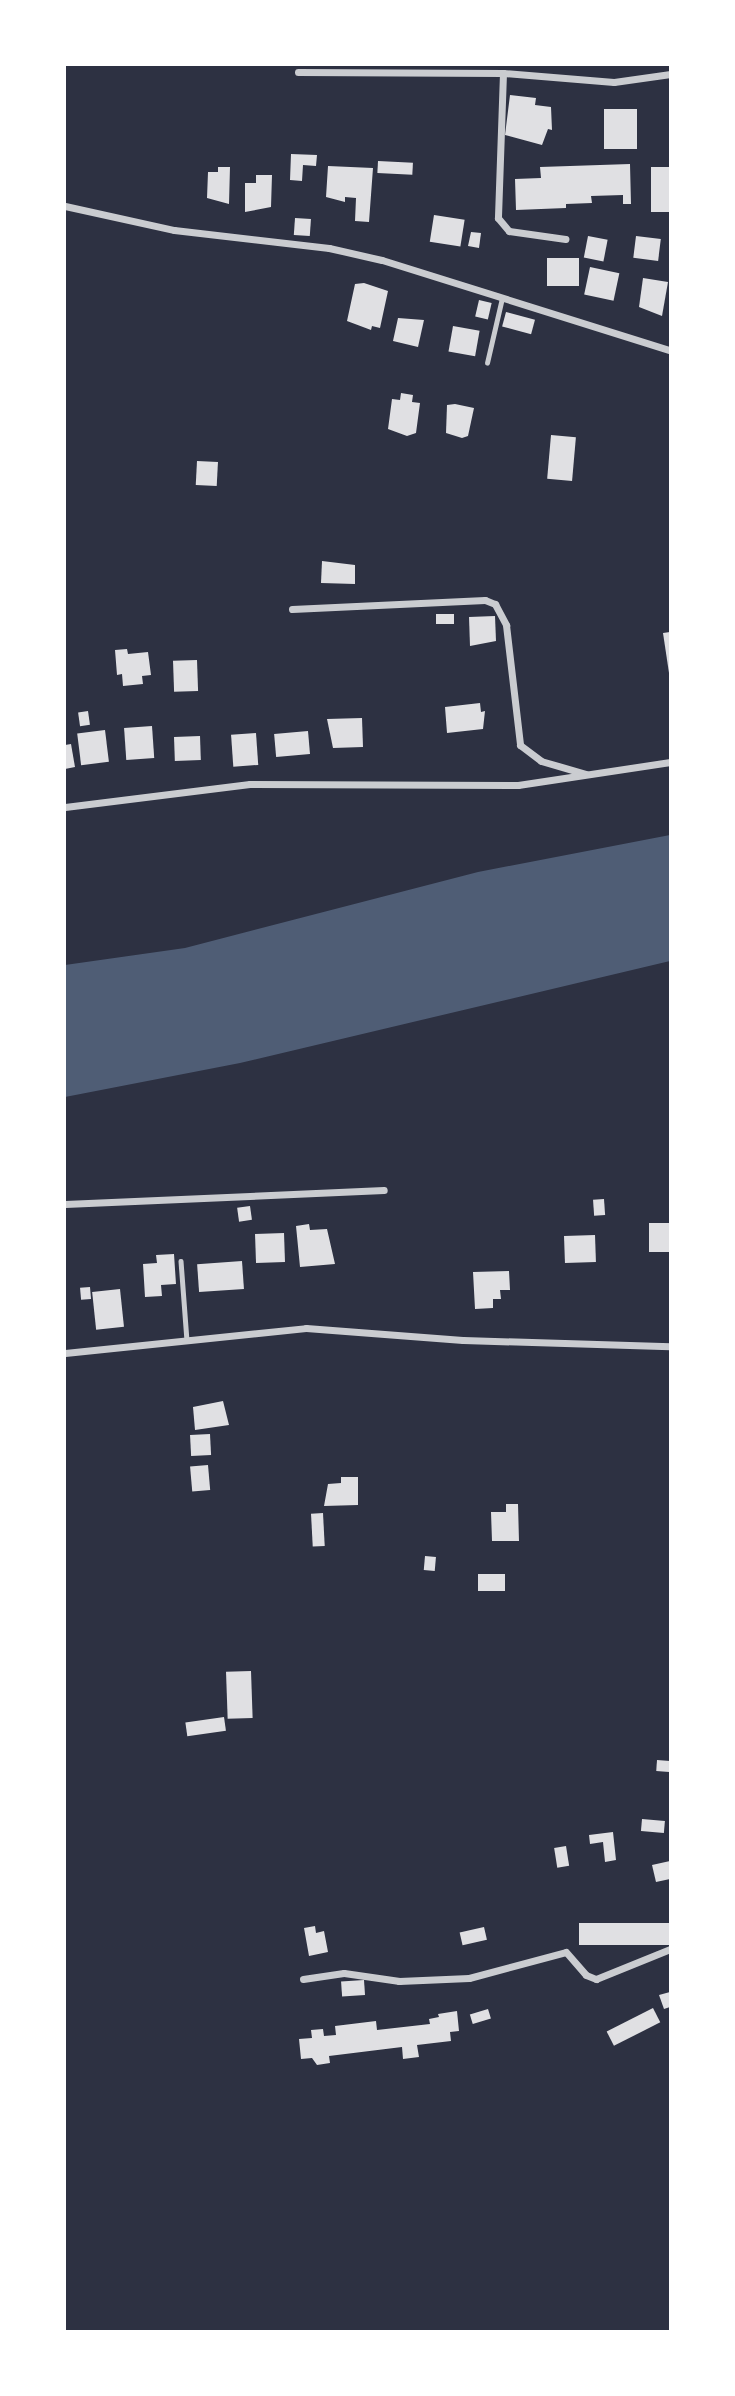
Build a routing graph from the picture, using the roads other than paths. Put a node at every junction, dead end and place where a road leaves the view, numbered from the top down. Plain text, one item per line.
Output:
1 (298, 72) dead end
2 (503, 73) junction
3 (670, 74) edge
4 (65, 206) edge
5 (565, 239) dead end
6 (502, 298) junction
7 (670, 350) edge
8 (487, 363) dead end
9 (292, 608) dead end
10 (670, 762) edge
11 (589, 775) junction
12 (65, 807) edge
13 (384, 1190) dead end
14 (65, 1203) edge
15 (181, 1261) dead end
16 (187, 1341) junction
17 (670, 1346) edge
18 (65, 1353) edge
19 (670, 1949) edge
20 (303, 1979) dead end

1 - 2 street
2 - 3 street
2 - 5 street
4 - 6 street
6 - 7 street
6 - 8 lane
9 - 11 street
10 - 11 street
11 - 12 street
13 - 14 street
15 - 16 lane
16 - 17 street
16 - 18 street
19 - 20 street

